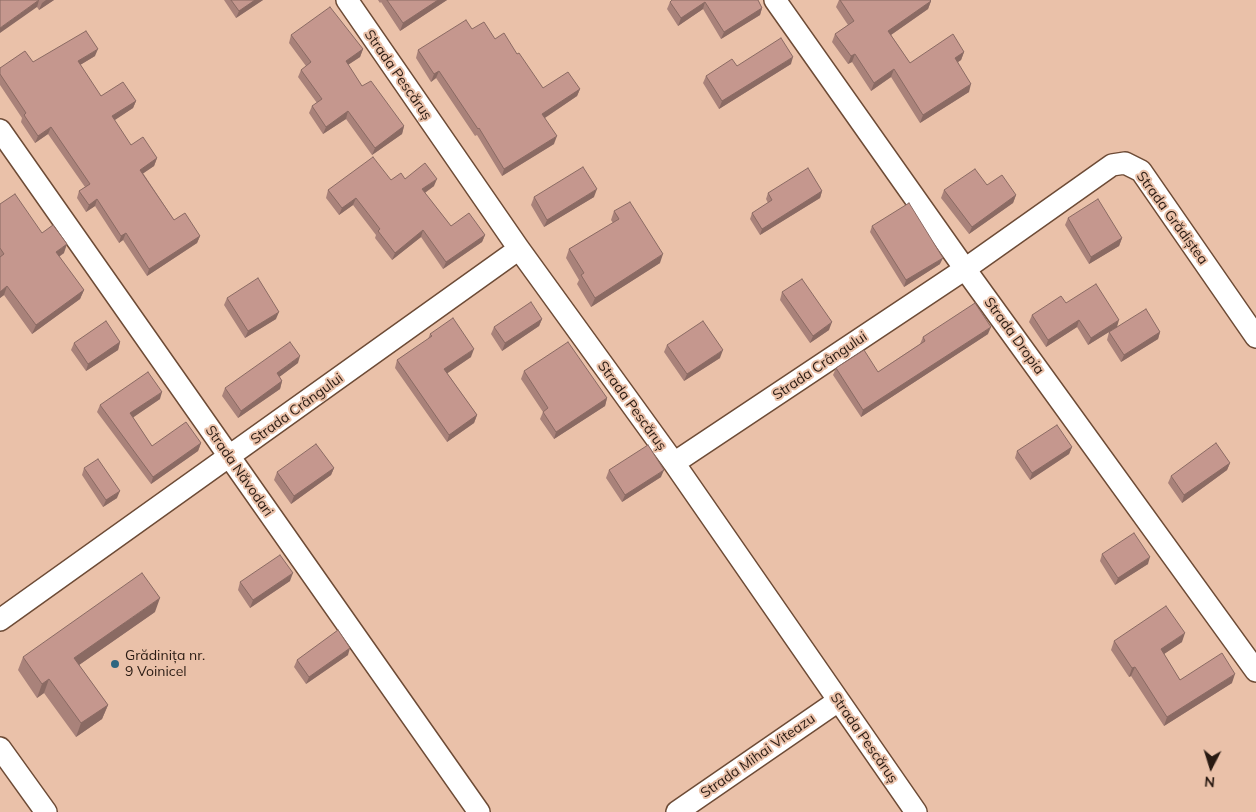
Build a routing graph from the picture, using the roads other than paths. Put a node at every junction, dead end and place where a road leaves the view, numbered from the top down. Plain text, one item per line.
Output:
1 (347, 0) edge
2 (775, 0) edge
3 (0, 130) edge
4 (519, 249) junction
5 (965, 269) junction
6 (1256, 336) edge
7 (229, 457) junction
8 (674, 463) junction
9 (0, 620) edge
10 (1256, 671) edge
11 (838, 701) junction
12 (0, 748) edge
13 (46, 812) edge
14 (479, 812) edge
15 (677, 812) edge
16 (916, 812) edge

1 - 4 street, Strada Pescăruș
2 - 5 street, Strada Dropia
3 - 7 street, Strada Năvodari
4 - 7 street, Strada Crângului
4 - 8 street, Strada Pescăruș
5 - 6 street, Strada Grădiștea
5 - 8 street, Strada Crângului
5 - 10 street, Strada Dropia
7 - 9 street, Strada Crângului
7 - 14 street, Strada Năvodari
8 - 11 street, Strada Pescăruș
11 - 15 street, Strada Mihai Viteazu
11 - 16 street, Strada Pescăruș
12 - 13 street

